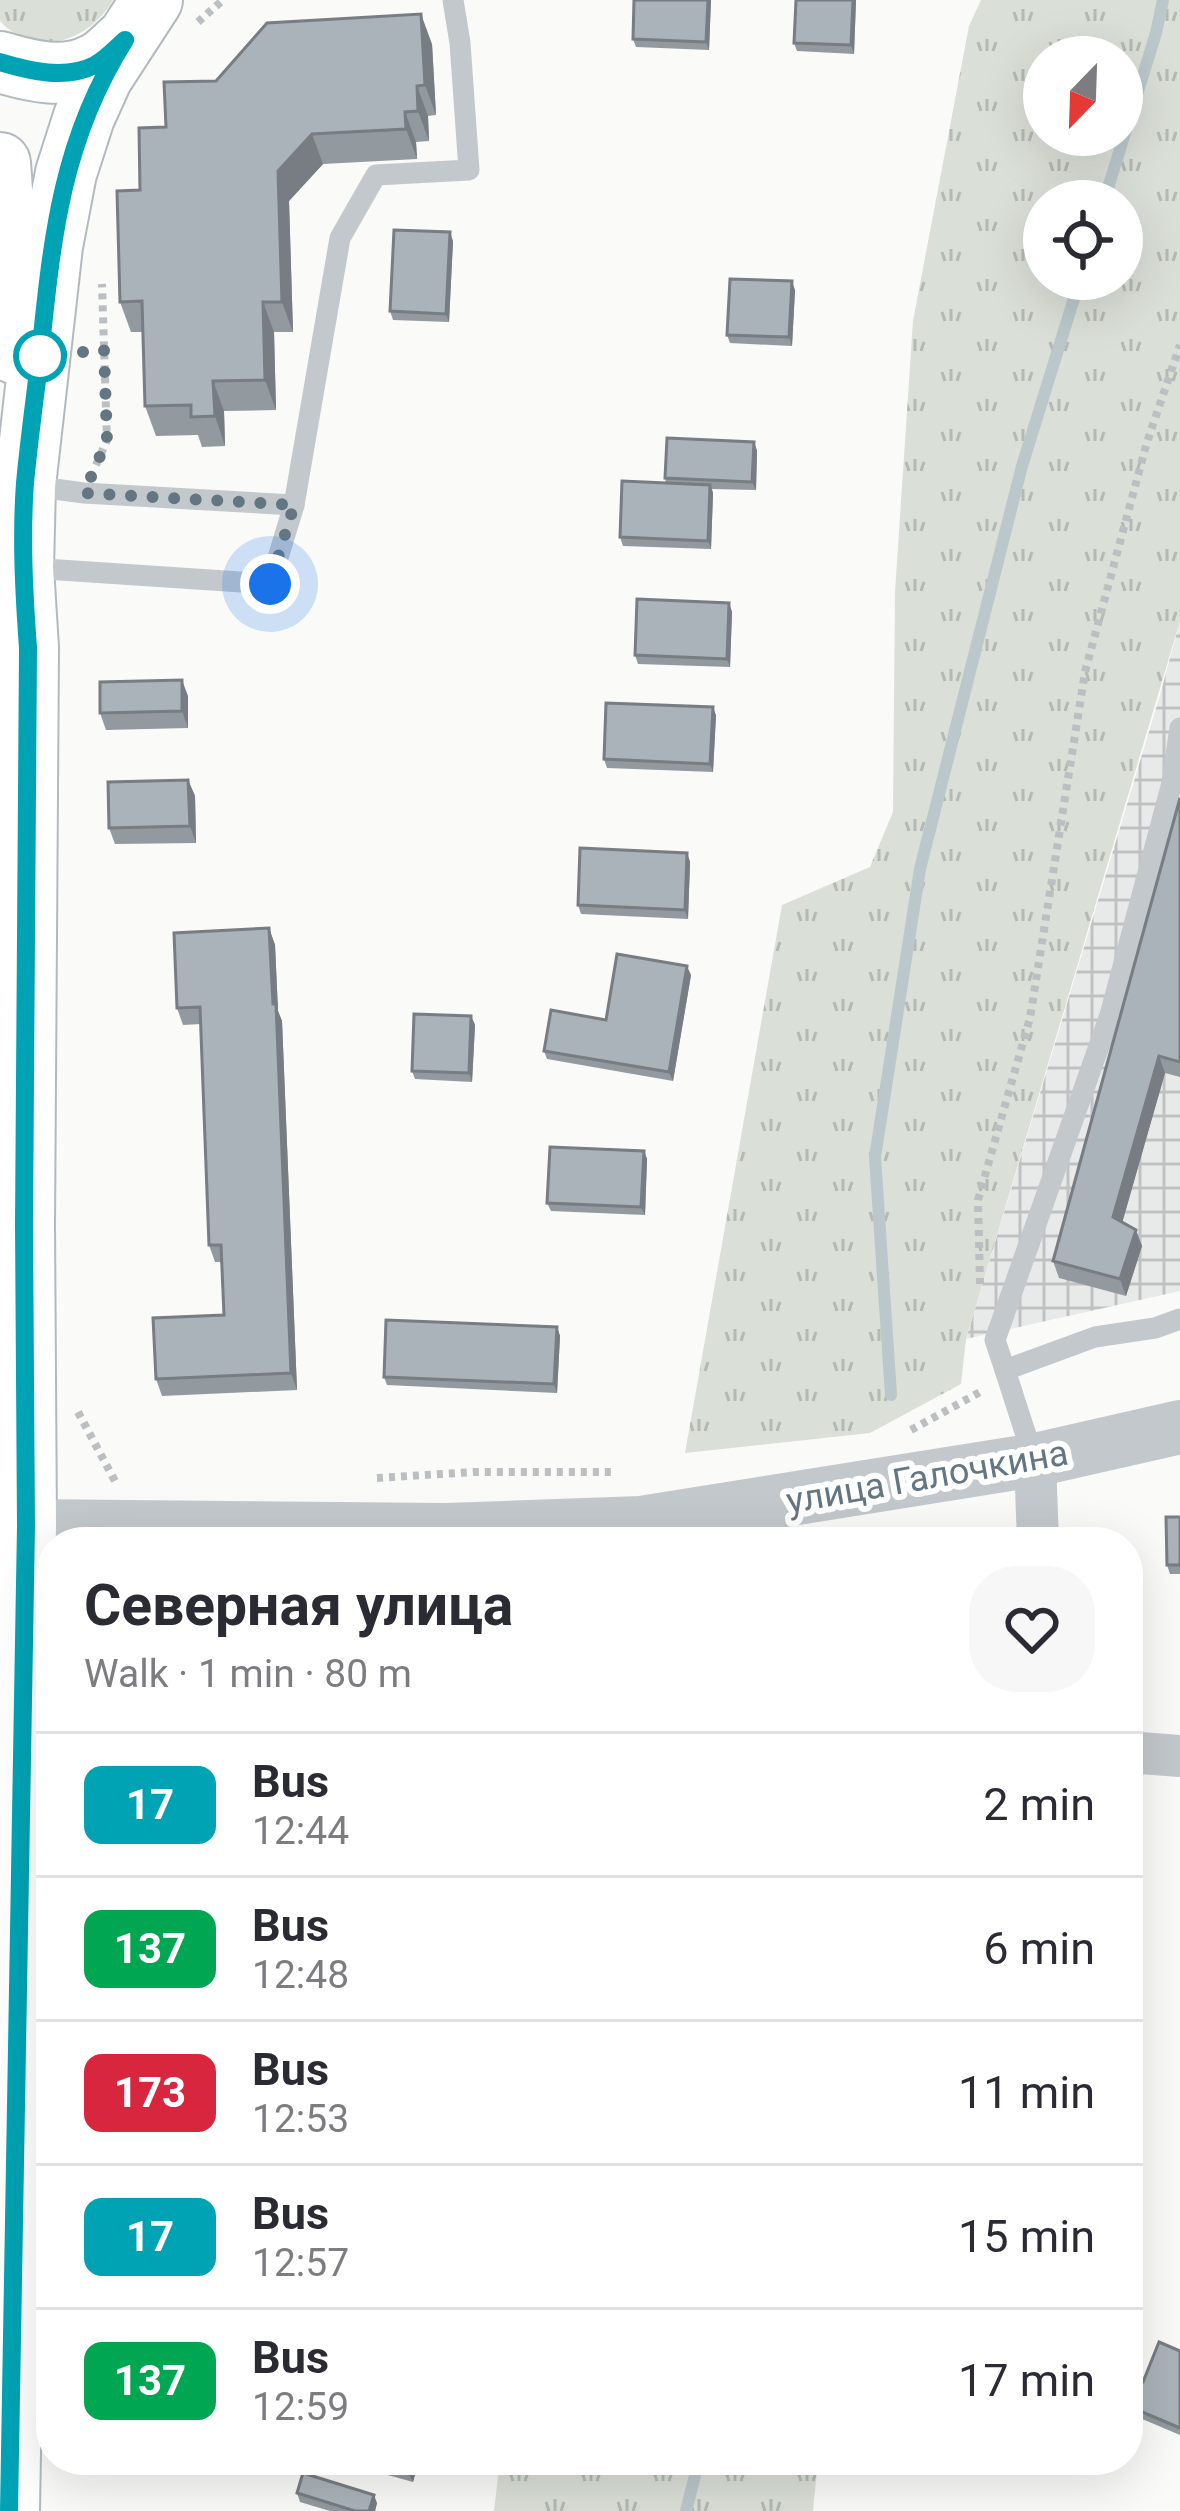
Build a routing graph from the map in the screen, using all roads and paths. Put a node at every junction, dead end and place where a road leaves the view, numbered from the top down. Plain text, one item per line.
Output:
1 (453, 0) edge
2 (146, 13) edge
3 (0, 62) edge
4 (0, 163) edge
5 (102, 279) dead end
6 (1180, 345) edge
7 (25, 485) junction
8 (84, 493) junction
9 (294, 505) junction
10 (23, 568) junction
11 (14, 649) edge
12 (1180, 728) edge
13 (981, 1295) dead end
14 (1180, 1319) edge
15 (1005, 1370) junction
16 (77, 1410) dead end
17 (1180, 1427) edge
18 (910, 1430) dead end
19 (1035, 1460) junction
20 (625, 1472) dead end
21 (356, 1479) dead end
22 (122, 1493) dead end
23 (26, 1526) junction
24 (131, 1527) edge
25 (530, 1527) edge
26 (1037, 1527) edge
27 (12, 1648) edge
28 (1143, 1753) edge
29 (1180, 1756) edge
30 (32, 2226) edge
31 (9, 2511) edge

1 - 9 lane
2 - 3 main road
2 - 7 main road
4 - 7 main road
5 - 8 path
6 - 13 path
7 - 8 lane
7 - 10 main road
8 - 9 lane
9 - 10 lane
10 - 11 main road
11 - 23 main road
12 - 15 lane
14 - 15 lane
15 - 18 path
15 - 19 lane
16 - 22 path
17 - 19 street, улица Галочкина
19 - 25 street, улица Галочкина
19 - 26 street
20 - 21 path
23 - 24 street, улица Галочкина
23 - 27 main road
27 - 30 main road
28 - 29 street
30 - 31 main road

